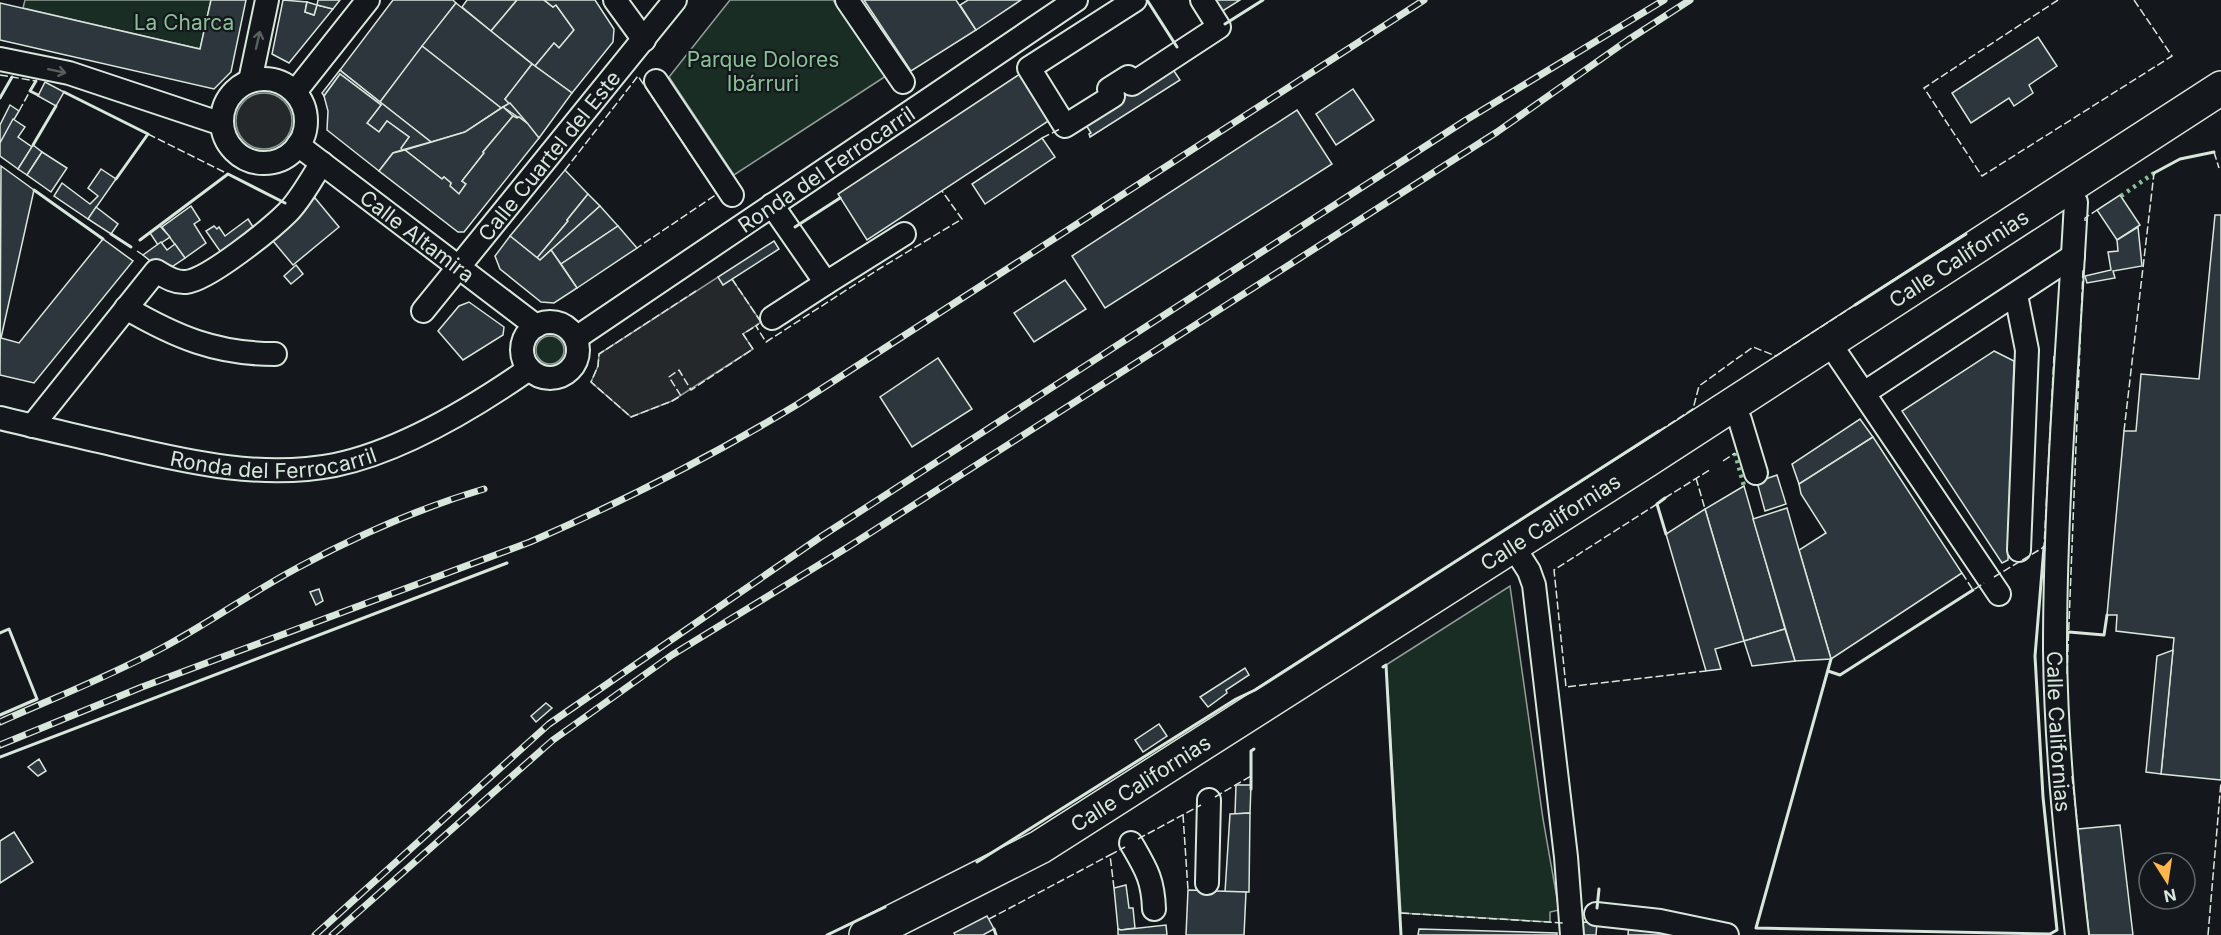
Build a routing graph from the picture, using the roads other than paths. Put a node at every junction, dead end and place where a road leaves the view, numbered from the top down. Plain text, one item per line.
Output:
1 (267, 0) edge
2 (368, 0) edge
3 (615, 0) edge
4 (675, 0) edge
5 (847, 0) edge
6 (1075, 0) edge
7 (1135, 0) edge
8 (1202, 0) edge
9 (644, 40) junction
10 (0, 58) edge
11 (250, 81) junction
12 (656, 81) dead end
13 (903, 82) dead end
14 (2221, 88) edge
15 (295, 92) junction
16 (2221, 109) edge
17 (222, 124) junction
18 (298, 145) junction
19 (322, 163) junction
20 (732, 195) dead end
21 (2076, 202) junction
22 (772, 205) junction
23 (904, 234) dead end
24 (2073, 256) junction
25 (460, 267) junction
26 (825, 283) junction
27 (2016, 295) junction
28 (126, 308) junction
29 (423, 311) dead end
30 (772, 318) dead end
31 (536, 326) junction
32 (576, 338) junction
33 (275, 354) dead end
34 (1839, 357) junction
35 (529, 369) junction
36 (1864, 393) junction
37 (0, 418) edge
38 (1740, 420) junction
39 (32, 426) junction
40 (1756, 473) dead end
41 (2019, 550) dead end
42 (1518, 553) junction
43 (1999, 594) dead end
44 (1209, 800) dead end
45 (1131, 843) dead end
46 (1207, 883) dead end
47 (1154, 909) dead end
48 (1596, 914) dead end
49 (1572, 929) edge
50 (866, 935) edge
51 (903, 935) edge
52 (1727, 935) edge
53 (2077, 935) edge

11 -> 1 street
2 - 15 street
3 - 9 street
4 - 9 street, Calle Cuartel del Este
5 - 13 street
6 - 22 street, Ronda del Ferrocarril
7 - 8 street
9 - 25 street, Calle Cuartel del Este
10 -> 17 street
11 - 15 street
11 - 17 street
12 - 20 street
14 - 42 highway, Calle Californias
15 - 18 street
16 - 21 highway, Calle Californias
17 - 18 street
18 - 19 street, Calle Altamira
19 - 25 street, Calle Altamira
19 - 28 street
21 - 24 street, Calle Californias
21 - 34 highway, Calle Californias
22 - 26 street
22 - 32 street, Ronda del Ferrocarril
23 - 26 street
24 - 27 street
24 - 53 street, Calle Californias
25 - 29 street, Calle Cuartel del Este
25 - 31 street, Calle Altamira
26 - 30 street
27 - 36 street
27 - 41 street
28 - 33 street
28 - 39 street
31 - 32 street
31 - 35 street
32 - 35 street
34 - 36 street
34 - 38 highway, Calle Californias
35 - 39 street, Ronda del Ferrocarril
36 - 43 street
37 - 39 street, Ronda del Ferrocarril
38 - 40 street
38 - 42 highway, Calle Californias
42 - 49 street, Calle Californias
42 - 50 highway, Calle Californias
42 - 51 highway, Calle Californias
44 - 46 street
45 - 47 street
48 - 52 street

